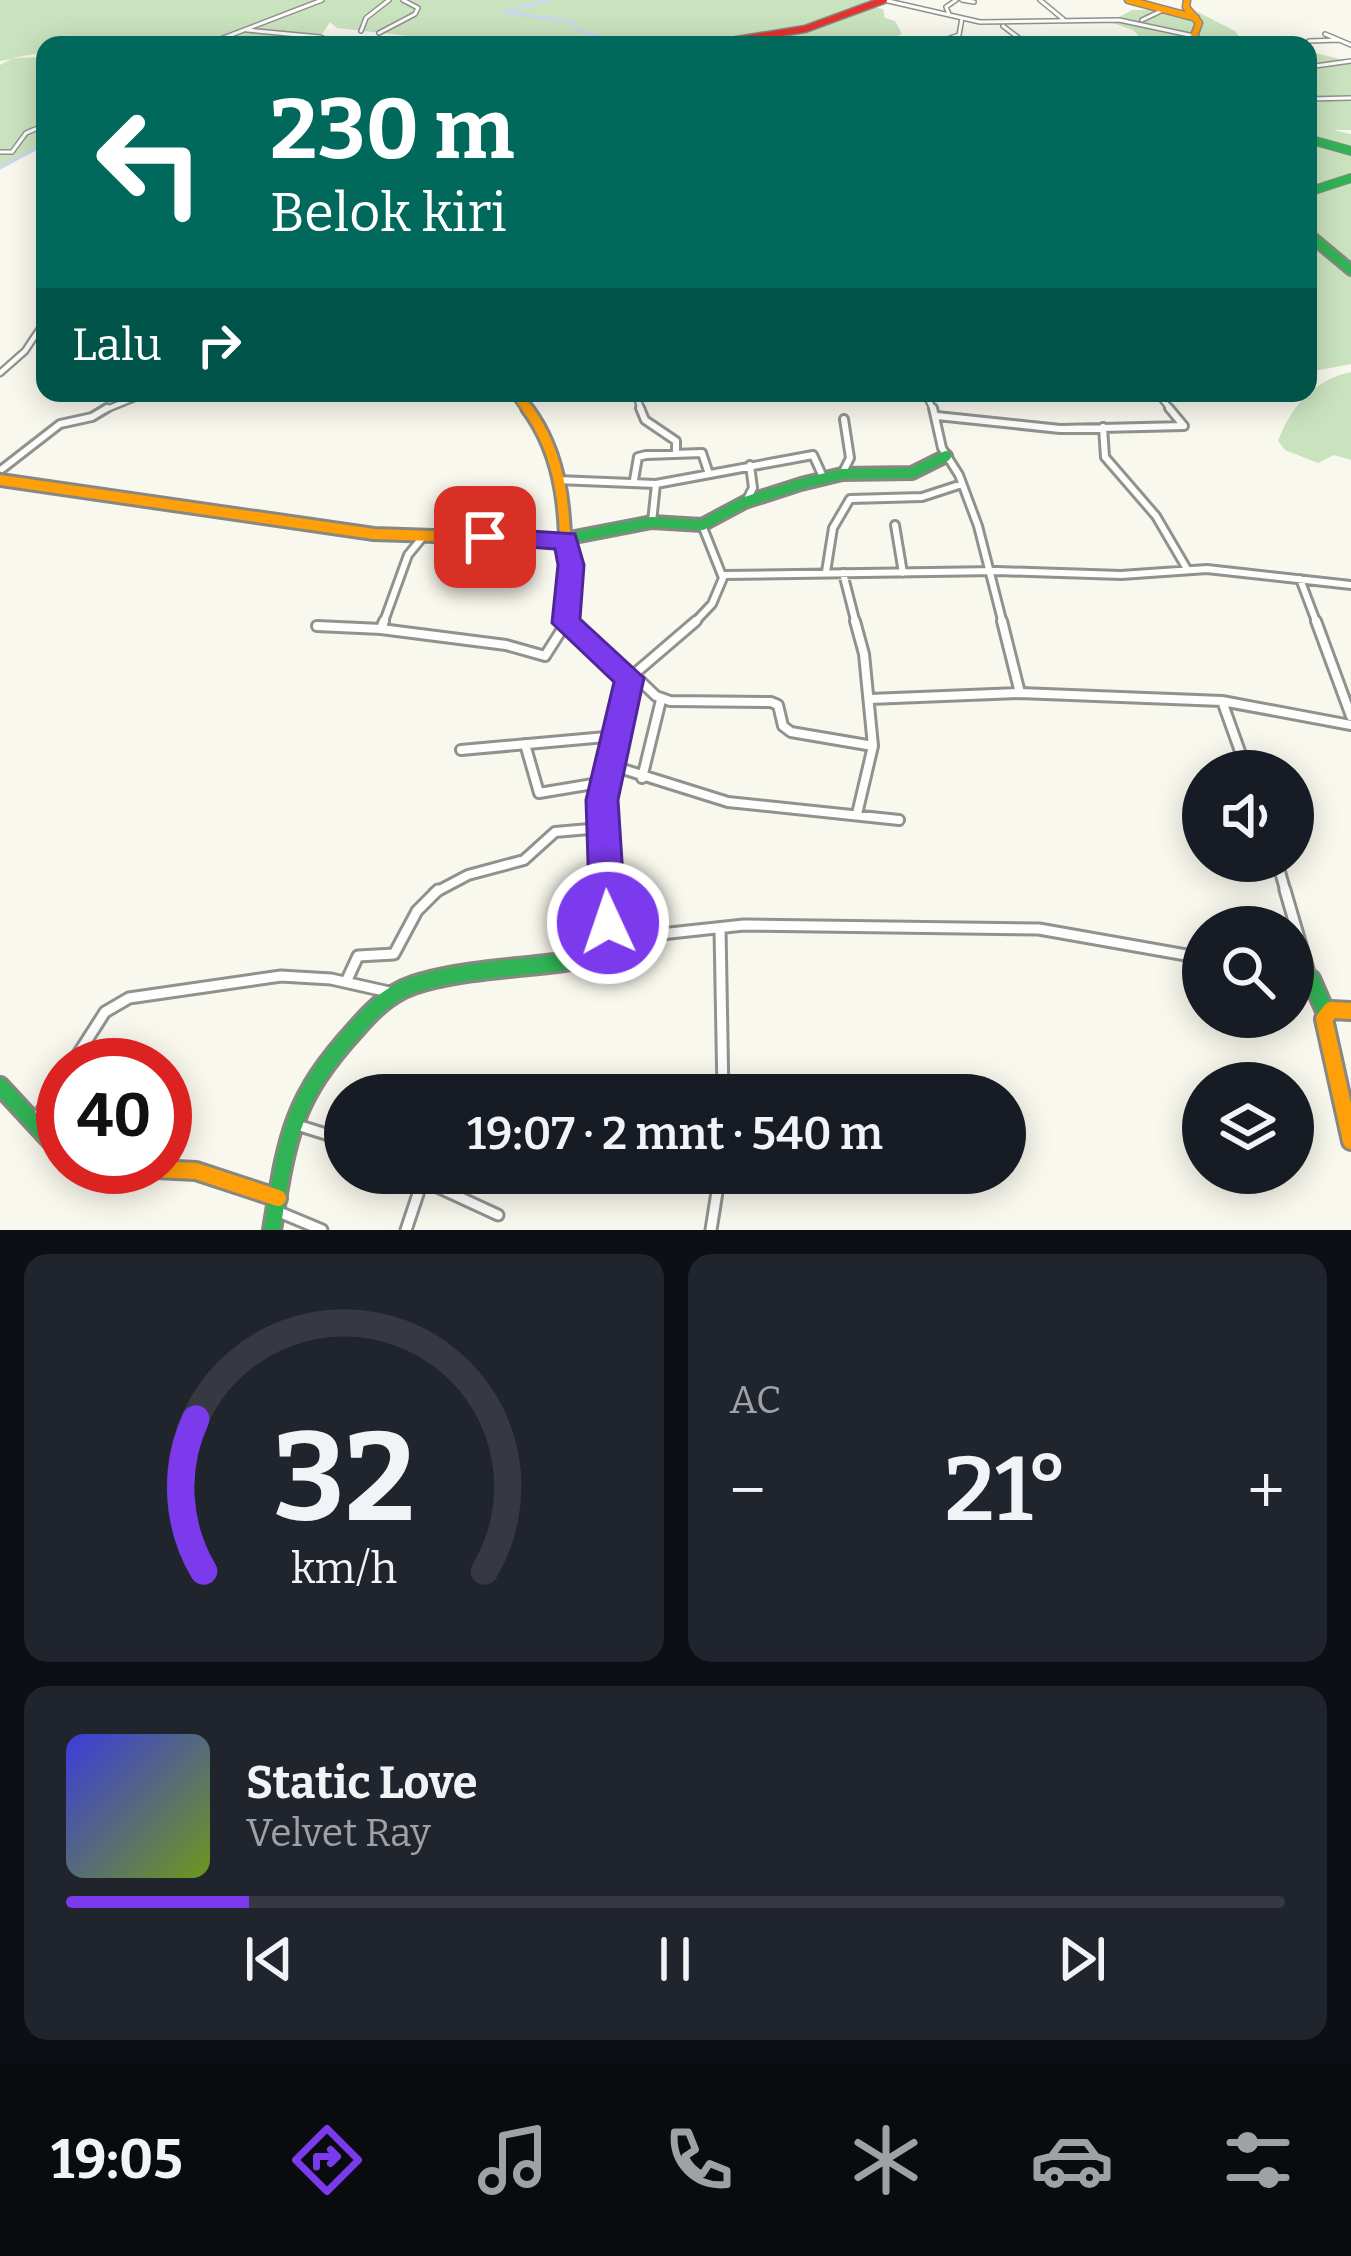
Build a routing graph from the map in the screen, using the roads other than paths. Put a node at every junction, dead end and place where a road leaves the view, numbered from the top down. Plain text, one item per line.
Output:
1 (322, 0) edge
2 (389, 0) edge
3 (403, 0) edge
4 (884, 0) edge
5 (959, 0) edge
6 (1040, 0) edge
7 (1128, 0) edge
8 (1187, 0) edge
9 (974, 2) edge
10 (1163, 10) junction
11 (950, 15) junction
12 (962, 18) junction
13 (1196, 18) junction
14 (1063, 19) junction
15 (1114, 20) junction
16 (984, 22) junction
17 (999, 24) junction
18 (962, 25) junction
19 (243, 29) junction
20 (361, 31) dead end
21 (379, 33) dead end
22 (1325, 34) dead end
23 (227, 36) edge
24 (304, 36) edge
25 (760, 36) edge
26 (959, 36) edge
27 (1016, 36) edge
28 (1187, 36) edge
29 (1198, 36) edge
30 (1317, 40) edge
31 (1339, 40) junction
32 (1351, 45) edge
33 (1351, 61) edge
34 (1317, 66) edge
35 (1351, 98) edge
36 (1317, 99) edge
37 (36, 129) edge
38 (1317, 142) edge
39 (0, 152) edge
40 (1351, 152) edge
41 (1351, 178) edge
42 (1317, 189) edge
43 (1317, 241) edge
44 (1351, 270) edge
45 (36, 334) edge
46 (0, 373) edge
47 (117, 402) edge
48 (524, 402) edge
49 (638, 402) edge
50 (930, 402) edge
51 (1164, 402) edge
52 (938, 416) junction
53 (844, 418) dead end
54 (1103, 427) junction
55 (676, 454) junction
56 (946, 456) junction
57 (750, 465) junction
58 (1, 473) edge
59 (709, 474) junction
60 (842, 474) junction
61 (824, 477) junction
62 (557, 480) junction
63 (634, 481) junction
64 (656, 484) junction
65 (963, 484) junction
66 (745, 502) junction
67 (652, 522) junction
68 (702, 525) junction
69 (895, 525) dead end
70 (422, 538) junction
71 (566, 540) junction
72 (1187, 570) junction
73 (826, 572) junction
74 (842, 573) junction
75 (903, 573) junction
76 (986, 573) junction
77 (724, 575) junction
78 (1300, 580) junction
79 (1351, 585) edge
80 (566, 623) junction
81 (317, 626) dead end
82 (381, 629) junction
83 (632, 676) junction
84 (1020, 693) junction
85 (662, 699) junction
86 (870, 699) junction
87 (1222, 701) junction
88 (1351, 721) edge
89 (616, 736) junction
90 (525, 744) junction
91 (873, 746) junction
92 (461, 750) dead end
93 (1240, 750) edge
94 (610, 764) junction
95 (642, 778) junction
96 (605, 782) junction
97 (857, 814) junction
98 (898, 820) dead end
99 (602, 828) junction
100 (720, 928) junction
101 (605, 940) junction
102 (1182, 954) edge
103 (346, 982) junction
104 (1314, 986) edge
105 (393, 992) junction
106 (1351, 1011) edge
107 (1326, 1013) junction
108 (88, 1038) edge
109 (723, 1074) edge
110 (0, 1086) edge
111 (36, 1119) edge
112 (34, 1122) joint
113 (294, 1124) junction
114 (324, 1133) edge
115 (1351, 1141) edge
116 (192, 1171) edge
117 (418, 1194) edge
118 (452, 1194) edge
119 (717, 1194) edge
120 (277, 1204) junction
121 (498, 1215) dead end
122 (272, 1230) edge
123 (322, 1230) edge
124 (406, 1230) edge
125 (711, 1230) edge

1 - 19 street
2 - 20 street
3 - 21 street
4 - 11 street
4 - 25 street
5 - 9 street
5 - 11 street
6 - 14 street
7 - 10 street
8 - 13 street
10 - 13 street
10 - 15 street
11 - 12 street
12 - 16 street
12 - 18 street
13 - 29 street
14 - 15 street
14 - 17 street
15 - 28 street
16 - 17 street
16 - 18 street
17 - 27 street
18 - 26 street
19 - 23 street
19 - 24 street
22 - 31 street
30 - 31 street
31 - 32 street
33 - 34 street
35 - 36 street
37 - 39 street
38 - 40 street
41 - 42 street
43 - 44 street
45 - 46 street
47 - 58 street
48 - 62 street
49 - 55 street
50 - 52 street
51 - 54 street
52 - 54 street
52 - 56 street
53 - 60 street
54 - 72 street
55 - 59 street
55 - 63 street
56 - 60 street
56 - 65 street
57 - 59 street
57 - 61 street
57 - 66 street
58 - 70 street
59 - 64 street
60 - 61 street
61 - 66 street
62 - 63 street
62 - 71 street
63 - 64 street
64 - 67 street
65 - 73 street
65 - 76 street
66 - 68 street
67 - 68 street
67 - 71 street
68 - 77 street
69 - 75 street
70 - 71 street
70 - 82 street
71 - 80 street
72 - 76 street
72 - 78 street
73 - 74 street
73 - 77 street
74 - 75 street
74 - 86 street
75 - 76 street
76 - 84 street
77 - 83 street
78 - 79 street
78 - 88 street
80 - 82 street
80 - 83 street
81 - 82 street
83 - 85 street
83 - 89 street
84 - 86 street
84 - 87 street
85 - 91 street
85 - 95 street
86 - 91 street
87 - 88 street
87 - 93 street
89 - 90 street
89 - 94 street
90 - 92 street
90 - 96 street
91 - 97 street
94 - 95 street
94 - 96 street
95 - 97 street
96 - 99 street
97 - 98 street
99 - 101 street
99 - 103 street
100 - 101 street
100 - 102 street
100 - 109 street
101 - 105 street
103 - 105 street
103 - 108 street
104 - 107 street
105 - 113 street
106 - 107 street
107 - 115 street
110 - 112 street
111 - 112 street
113 - 114 street
113 - 120 street
116 - 120 street
117 - 124 street
118 - 121 street
119 - 125 street
120 - 122 street
120 - 123 street

